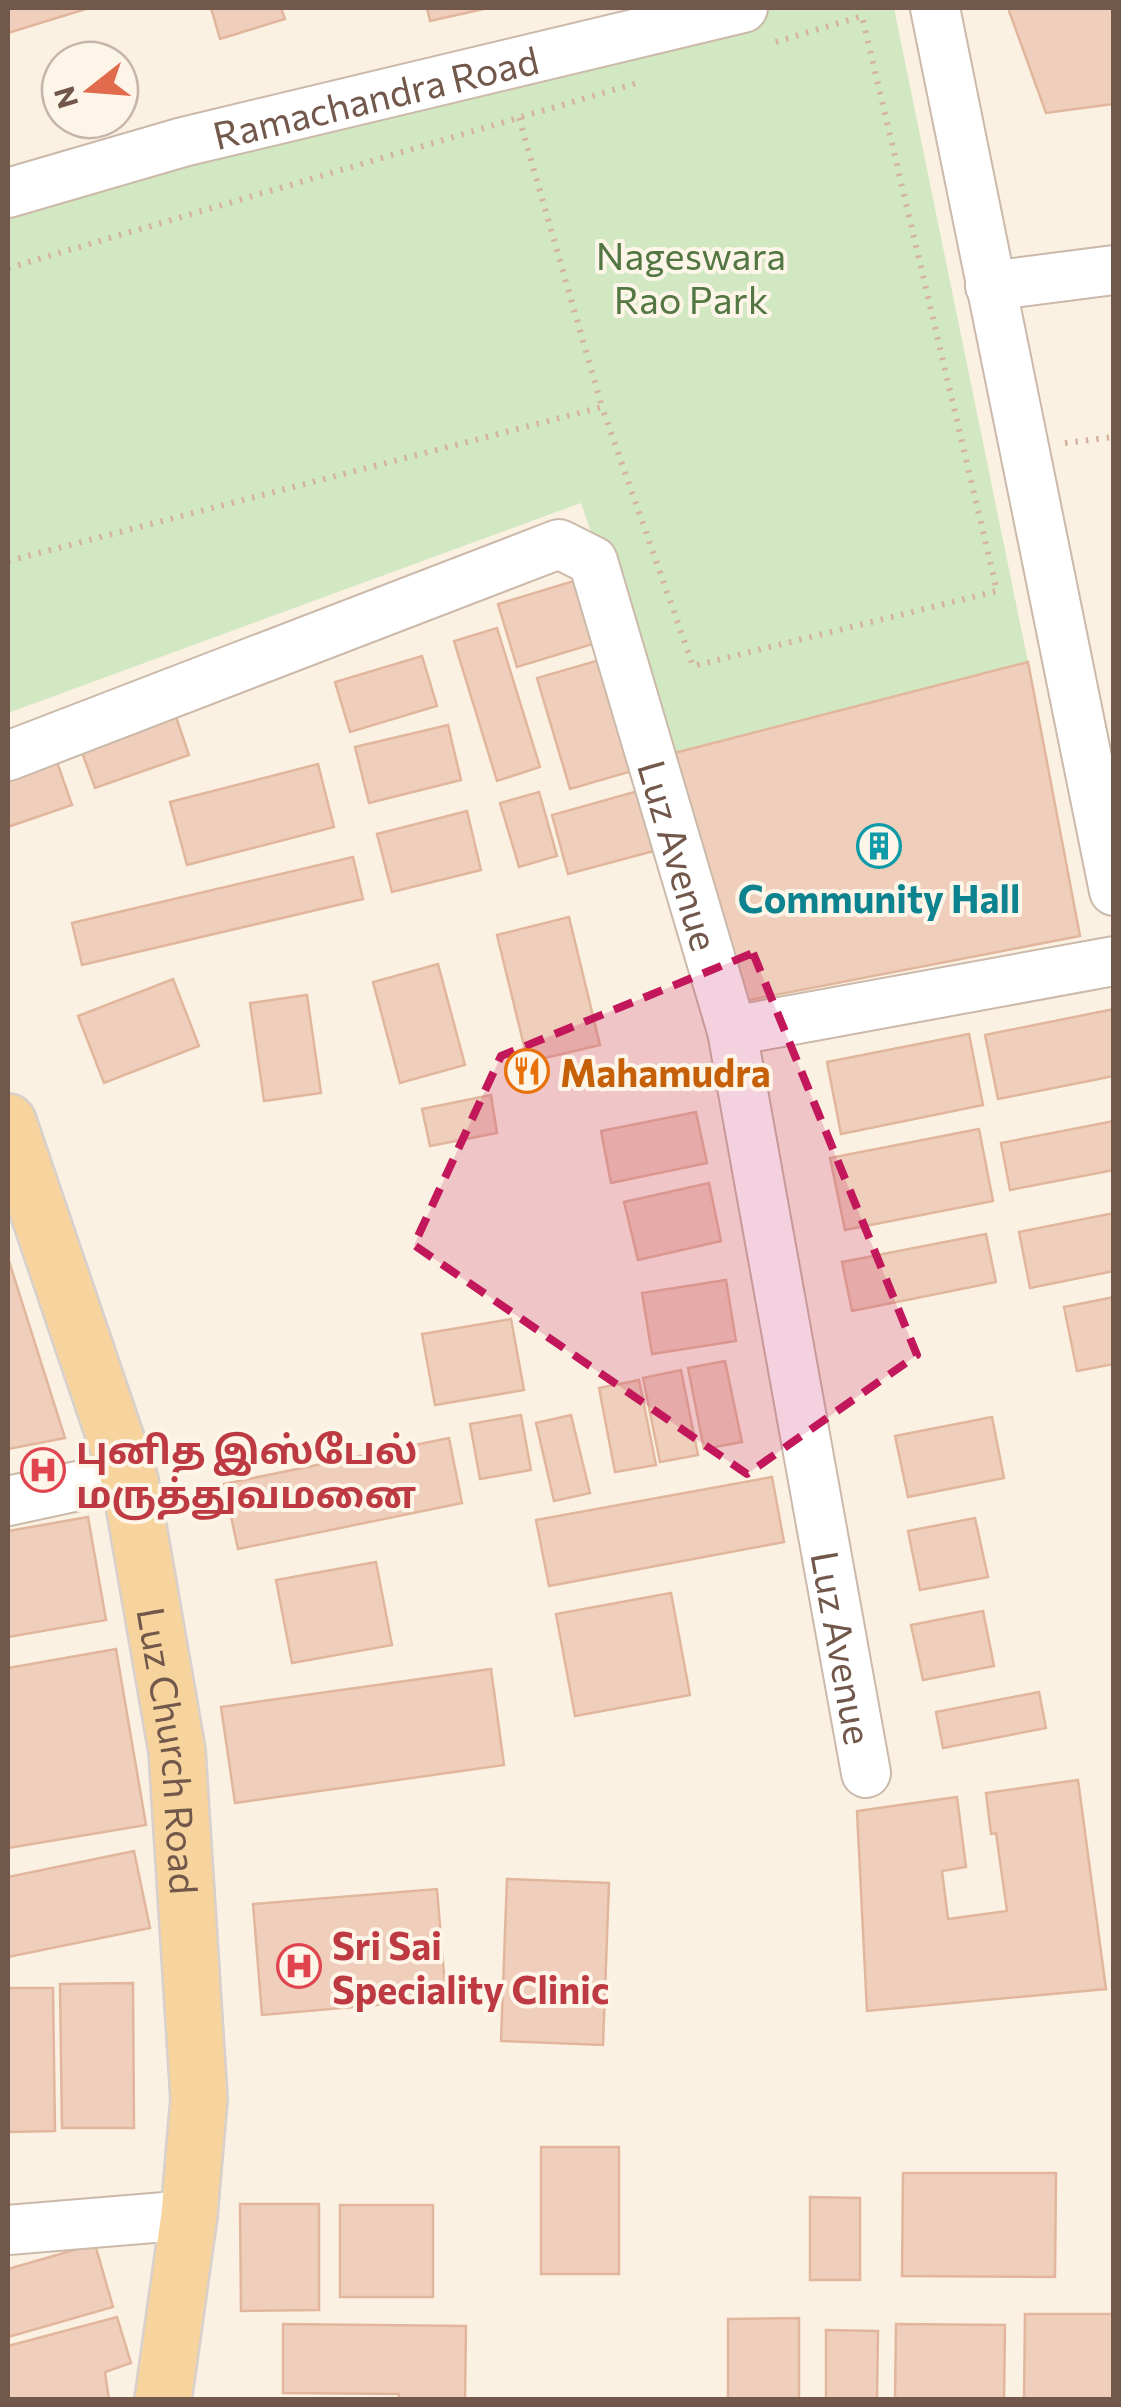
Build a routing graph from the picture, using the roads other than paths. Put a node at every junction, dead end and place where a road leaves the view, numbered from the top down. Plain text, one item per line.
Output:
1 (935, 8) edge
2 (755, 26) edge
3 (8, 193) edge
4 (1114, 270) edge
5 (990, 286) junction
6 (8, 756) edge
7 (1112, 871) edge
8 (1114, 961) edge
9 (732, 1031) junction
10 (8, 1122) edge
11 (130, 1481) junction
12 (8, 1501) edge
13 (866, 1773) dead end
14 (189, 2215) junction
15 (8, 2230) edge
16 (163, 2400) edge

1 - 5 street
2 - 3 street, Ramachandra Road
4 - 5 street
5 - 7 street
6 - 9 street, Luz Avenue
8 - 9 street
9 - 13 street, Luz Avenue
10 - 11 main road, Luz Church Road
11 - 12 street
11 - 14 main road, Luz Church Road
14 - 15 street
14 - 16 main road, Luz Church Road

